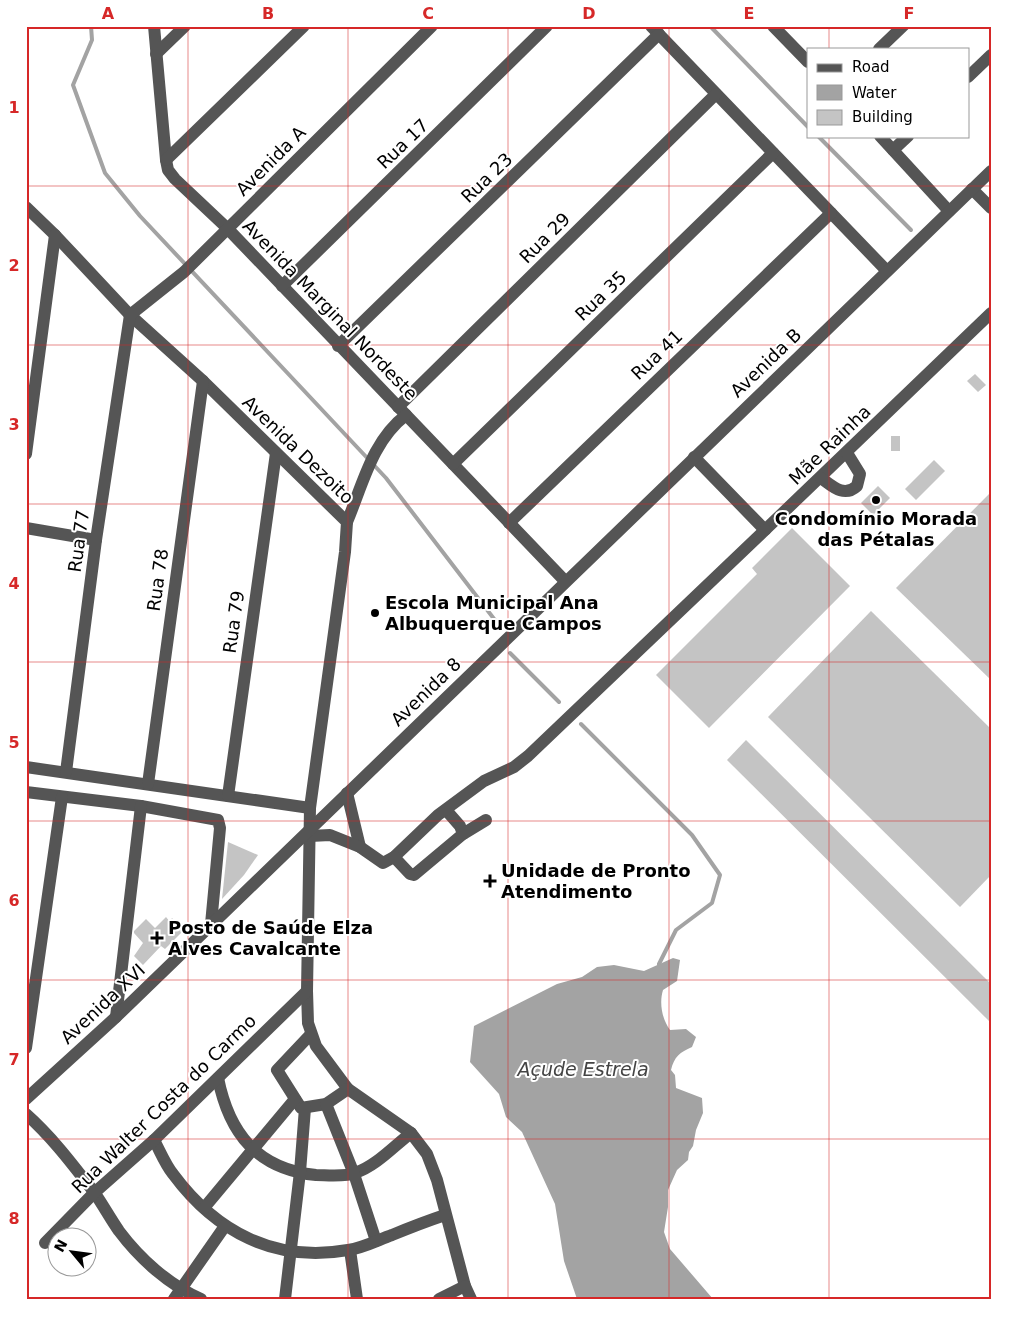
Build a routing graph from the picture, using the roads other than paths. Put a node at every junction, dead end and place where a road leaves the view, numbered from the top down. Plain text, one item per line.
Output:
1 (154, 26) edge
2 (185, 26) edge
3 (304, 26) edge
4 (432, 26) edge
5 (547, 26) edge
6 (903, 26) edge
7 (779, 28) edge
8 (655, 30) edge
9 (880, 48) edge
10 (156, 54) junction
11 (991, 56) edge
12 (807, 61) edge
13 (970, 75) edge
14 (716, 94) junction
15 (882, 138) edge
16 (906, 138) edge
17 (893, 150) junction
18 (773, 153) junction
19 (166, 160) junction
20 (991, 171) edge
21 (972, 189) junction
22 (26, 207) edge
23 (991, 208) edge
24 (949, 211) junction
25 (830, 213) junction
26 (227, 228) junction
27 (55, 235) junction
28 (887, 271) junction
29 (282, 286) junction
30 (991, 313) edge
31 (130, 315) junction
32 (338, 346) junction
33 (203, 381) junction
34 (402, 411) junction
35 (28, 425) edge
36 (276, 453) junction
37 (847, 453) junction
38 (26, 454) edge
39 (694, 457) junction
40 (454, 464) junction
41 (821, 478) junction
42 (347, 522) junction
43 (509, 522) junction
44 (26, 528) edge
45 (765, 530) junction
46 (96, 540) junction
47 (565, 581) junction
48 (26, 767) edge
49 (66, 772) junction
50 (148, 784) junction
51 (26, 792) edge
52 (347, 793) junction
53 (228, 796) junction
54 (62, 797) junction
55 (141, 806) junction
56 (310, 808) junction
57 (446, 810) junction
58 (486, 820) dead end
59 (310, 832) junction
60 (462, 834) junction
61 (360, 847) junction
62 (394, 857) junction
63 (211, 924) junction
64 (307, 991) junction
65 (116, 1017) junction
66 (311, 1034) junction
67 (26, 1048) edge
68 (218, 1078) junction
69 (348, 1089) junction
70 (26, 1099) edge
71 (300, 1103) junction
72 (326, 1104) junction
73 (26, 1114) edge
74 (411, 1133) junction
75 (154, 1140) junction
76 (253, 1150) junction
77 (300, 1172) junction
78 (354, 1174) junction
79 (94, 1193) junction
80 (204, 1208) junction
81 (445, 1215) junction
82 (226, 1226) junction
83 (376, 1241) junction
84 (45, 1243) dead end
85 (350, 1250) junction
86 (290, 1252) junction
87 (465, 1286) junction
88 (178, 1294) edge
89 (201, 1299) edge
90 (284, 1299) edge
91 (357, 1299) edge
92 (439, 1299) edge
93 (471, 1299) edge

1 - 10 street, Avenida Marginal Nordeste
2 - 10 street
3 - 19 street
4 - 26 street, Avenida A
5 - 29 street, Rua 17
6 - 9 street
7 - 12 street
8 - 14 street
8 - 32 street, Rua 23
10 - 19 street, Avenida Marginal Nordeste
11 - 13 street
14 - 18 street
14 - 34 street, Rua 29
15 - 17 street
16 - 17 street
17 - 24 street
18 - 25 street
18 - 40 street, Rua 35
19 - 26 street, Avenida Marginal Nordeste
20 - 21 street, Avenida B
21 - 23 street
21 - 24 street, Avenida B
22 - 27 street, Avenida Dezoito
24 - 28 street, Avenida B
25 - 28 street
25 - 43 street, Rua 41
26 - 29 street, Avenida Marginal Nordeste
26 - 31 street, Avenida A
27 - 31 street, Avenida Dezoito
27 - 35 street
28 - 39 street, Avenida B
29 - 32 street, Avenida Marginal Nordeste
30 - 37 street, Mãe Rainha
31 - 33 street, Avenida Dezoito
31 - 46 street, Rua 77
32 - 34 street, Avenida Marginal Nordeste
33 - 36 street, Avenida Dezoito
33 - 50 street, Rua 78
34 - 40 street, Avenida Marginal Nordeste
34 - 42 street, Rua 29
35 - 38 street
36 - 42 street, Avenida Dezoito
36 - 53 street, Rua 79
37 - 41 street, Mãe Rainha
37 - 41 street
39 - 45 street
39 - 47 street, Avenida B
40 - 43 street, Avenida Marginal Nordeste
41 - 45 street, Mãe Rainha
42 - 56 street, Avenida Dezoito
43 - 47 street, Avenida Marginal Nordeste
44 - 46 street
45 - 57 street, Mãe Rainha
46 - 49 street, Rua 77
47 - 52 street, Avenida 8
48 - 49 street
49 - 50 street
50 - 53 street
51 - 54 street
52 - 59 street, Avenida 8
52 - 61 street
53 - 56 street
54 - 55 street
54 - 67 street
55 - 63 street
55 - 65 street
56 - 59 street, Avenida Dezoito
57 - 60 street
57 - 62 street, Mãe Rainha
58 - 60 street
59 - 61 street
59 - 63 street, Avenida XVI
59 - 64 street, Avenida Dezoito
60 - 62 street
61 - 62 street
63 - 65 street, Avenida XVI
64 - 66 street, Avenida Dezoito
64 - 68 street, Rua Walter Costa do Carmo
65 - 70 street, Avenida XVI
66 - 69 street, Avenida Dezoito
66 - 71 street
68 - 75 street, Rua Walter Costa do Carmo
68 - 76 street
69 - 72 street
69 - 74 street, Avenida Dezoito
71 - 72 street
71 - 76 street
71 - 77 street
72 - 78 street
73 - 79 street
74 - 78 street
74 - 81 street, Avenida Dezoito
75 - 79 street, Rua Walter Costa do Carmo
75 - 80 street
76 - 77 street
76 - 80 street
77 - 78 street
77 - 86 street
78 - 83 street
79 - 84 street, Rua Walter Costa do Carmo
79 - 88 street
80 - 82 street
81 - 83 street
81 - 87 street, Avenida Dezoito
82 - 86 street
82 - 88 street
83 - 85 street
85 - 86 street
85 - 91 street
86 - 90 street
87 - 92 street
87 - 93 street, Avenida Dezoito
88 - 89 street

